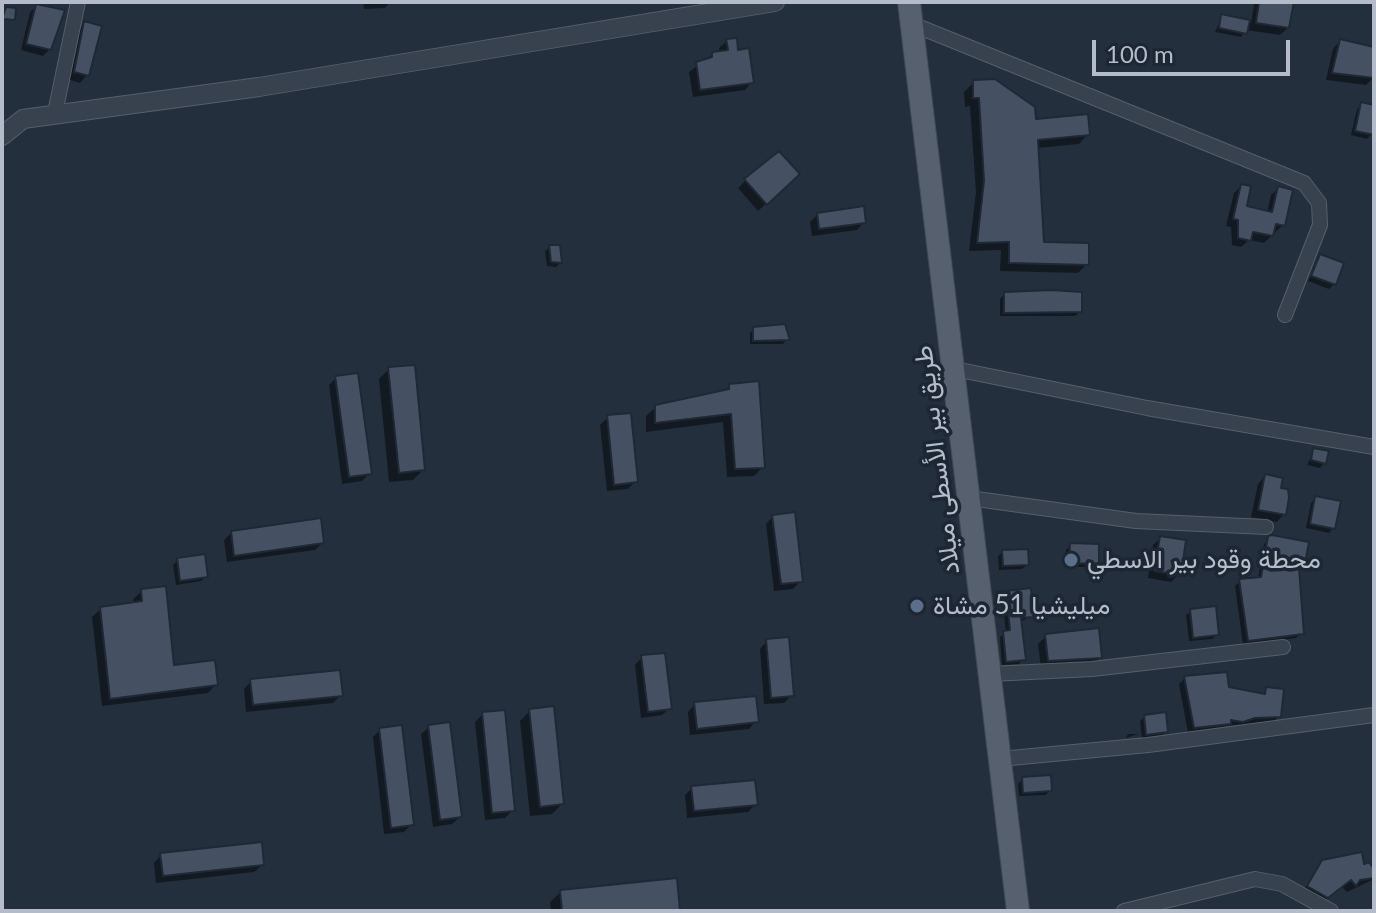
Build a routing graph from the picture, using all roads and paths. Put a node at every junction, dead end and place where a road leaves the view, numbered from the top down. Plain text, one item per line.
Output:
1 (78, 2) edge
2 (775, 2) edge
3 (911, 13) edge
4 (55, 113) junction
5 (2, 136) edge
6 (1285, 315) dead end
7 (955, 369) junction
8 (1374, 447) edge
9 (969, 498) junction
10 (1266, 527) dead end
11 (1283, 647) dead end
12 (990, 674) junction
13 (1374, 715) edge
14 (1000, 759) junction
15 (1018, 911) edge
16 (1124, 911) edge
17 (1331, 911) edge

1 - 4 street
2 - 4 street
3 - 6 street
3 - 7 main road, طريق بير الأسطى ميلاد
4 - 5 street
7 - 8 street
7 - 9 main road, طريق بير الأسطى ميلاد
9 - 10 street
9 - 12 main road, طريق بير الأسطى ميلاد
11 - 12 street
12 - 14 main road, طريق بير الأسطى ميلاد
13 - 14 street
14 - 15 main road, طريق بير الأسطى ميلاد
16 - 17 street

